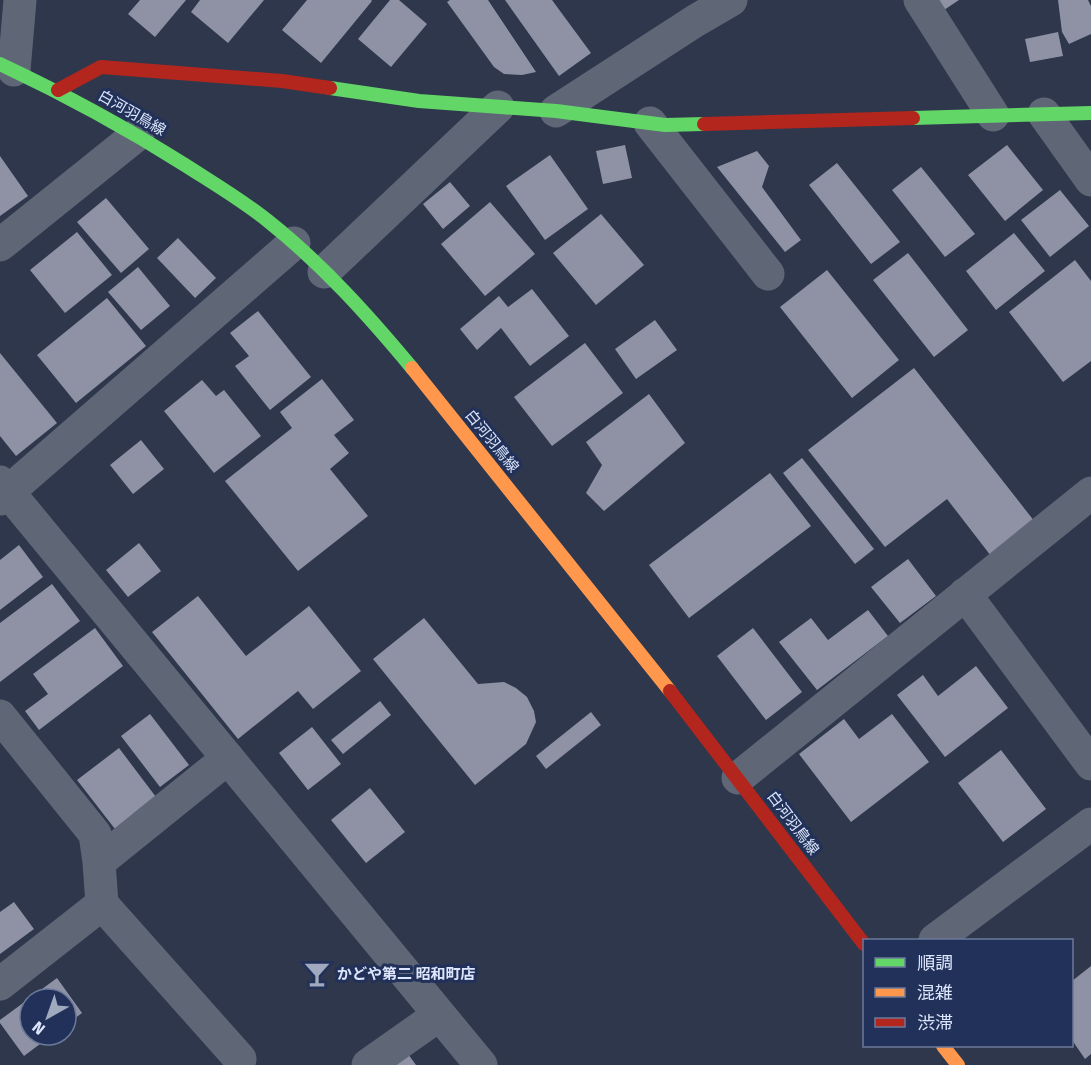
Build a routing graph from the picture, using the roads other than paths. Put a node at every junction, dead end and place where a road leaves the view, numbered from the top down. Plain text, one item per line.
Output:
1 (20, 0) edge
2 (731, 0) edge
3 (920, 0) edge
4 (7, 67) edge
5 (58, 90) junction
6 (498, 107) junction
7 (556, 111) junction
8 (1091, 113) edge
9 (1044, 114) junction
10 (993, 116) junction
11 (651, 123) junction
12 (138, 134) junction
13 (1091, 180) edge
14 (294, 243) junction
15 (0, 245) edge
16 (324, 272) junction
17 (768, 274) dead end
18 (3, 491) edge
19 (1091, 493) edge
20 (965, 594) junction
21 (0, 716) edge
22 (228, 758) junction
23 (1091, 764) edge
24 (738, 778) junction
25 (1091, 824) edge
26 (99, 862) junction
27 (102, 904) junction
28 (936, 939) edge
29 (863, 943) edge
30 (0, 984) edge
31 (439, 1015) junction
32 (944, 1047) edge
33 (240, 1059) dead end
34 (368, 1065) edge
35 (481, 1065) edge
36 (958, 1065) edge

1 - 4 street
2 - 7 street
3 - 10 street
4 - 5 main road, 白河羽鳥線
5 - 6 main road
5 - 12 main road, 白河羽鳥線
6 - 7 main road
6 - 16 street
7 - 11 main road
8 - 9 main road
9 - 10 main road
9 - 13 street
10 - 11 main road
11 - 17 street
12 - 14 main road, 白河羽鳥線
12 - 15 street
14 - 16 main road, 白河羽鳥線
14 - 18 street
16 - 24 main road, 白河羽鳥線
18 - 22 street
19 - 20 street
20 - 23 street
20 - 24 street
21 - 26 street
22 - 26 street
22 - 31 street
24 - 29 main road, 白河羽鳥線
25 - 28 street
26 - 27 street
27 - 30 street
27 - 33 street
31 - 34 street
31 - 35 street
32 - 36 main road

